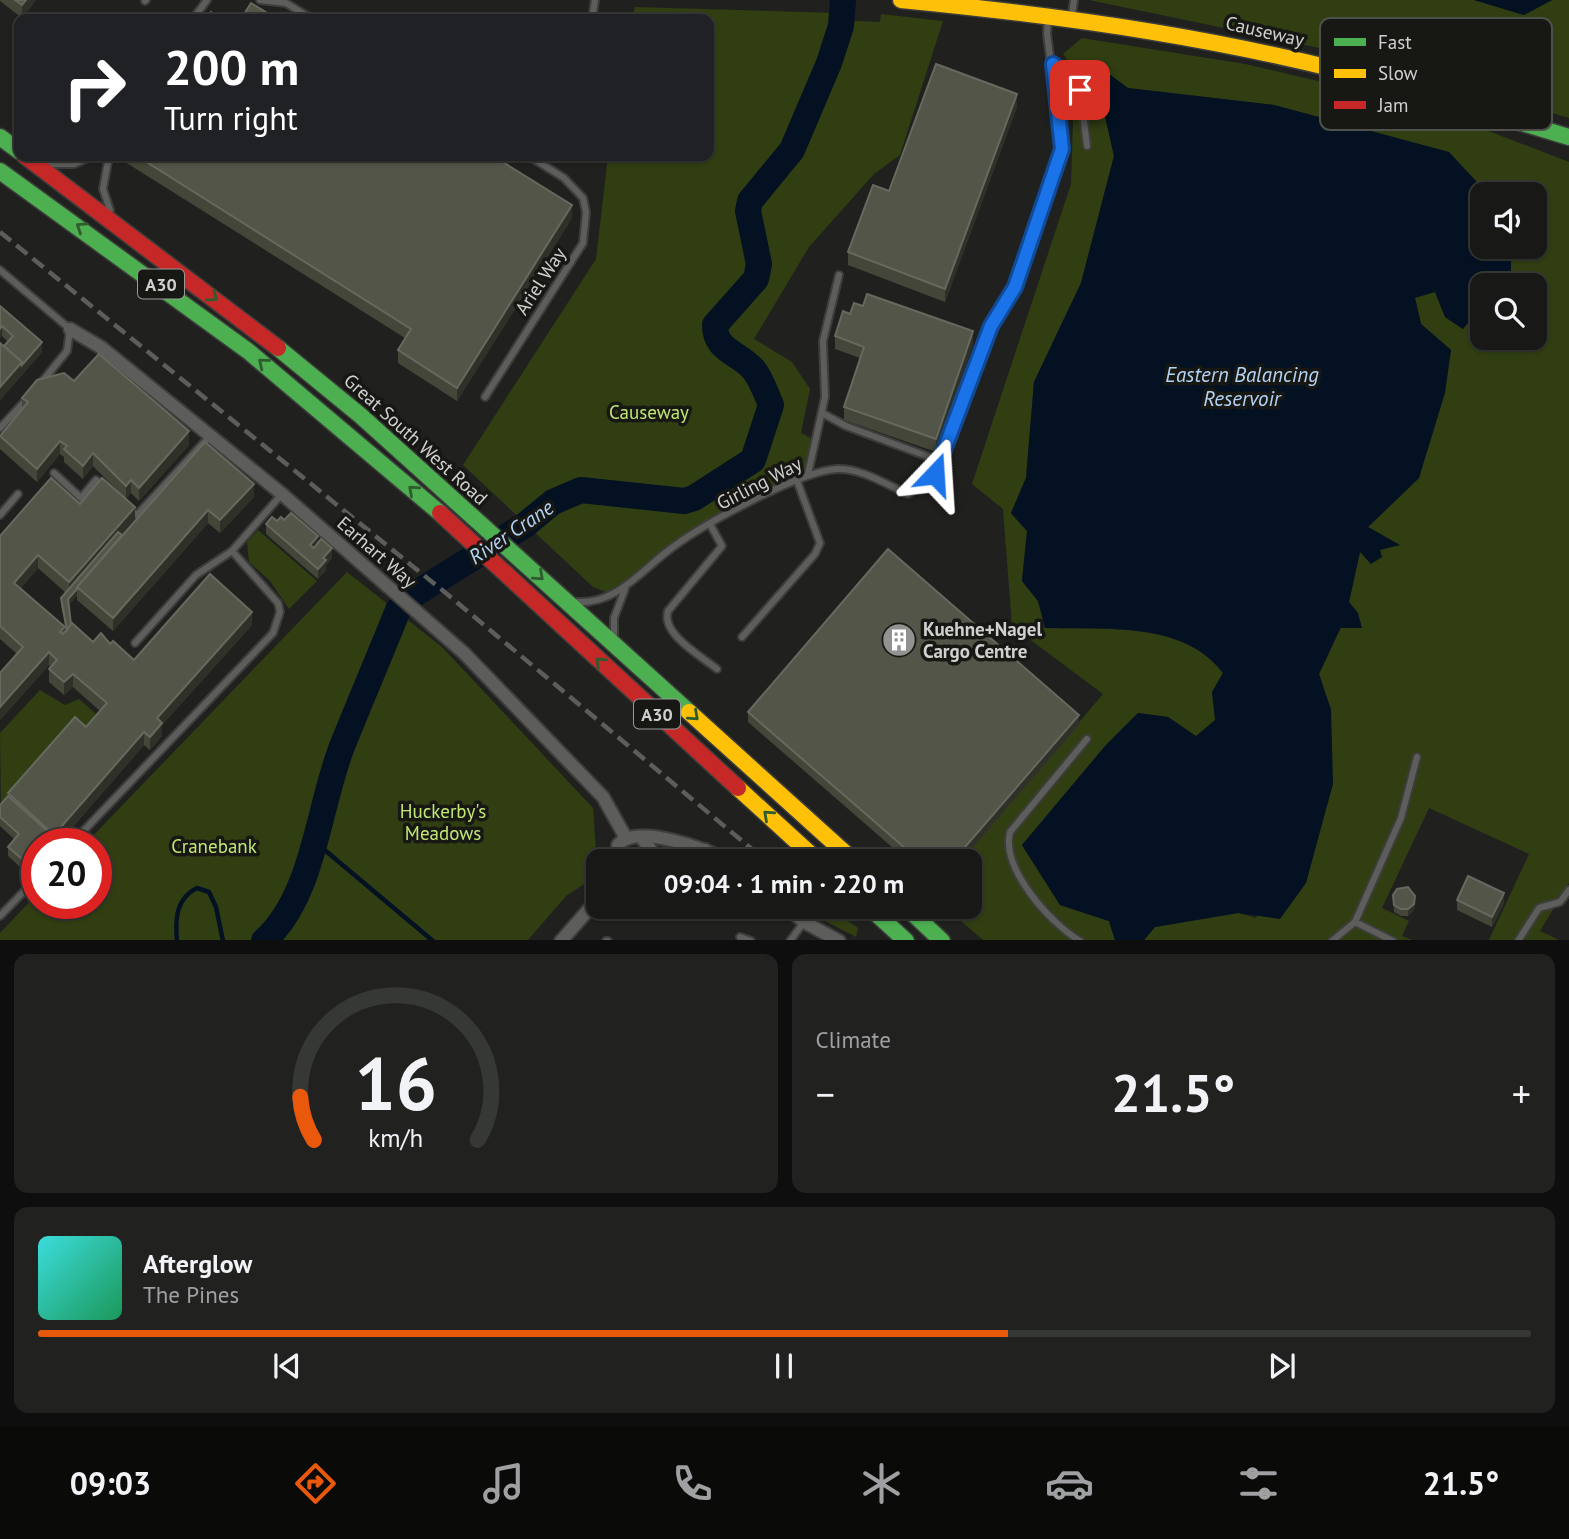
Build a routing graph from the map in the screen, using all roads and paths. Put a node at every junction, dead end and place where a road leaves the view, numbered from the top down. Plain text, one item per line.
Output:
1 (260, 0) edge
2 (901, 0) edge
3 (1074, 0) edge
4 (304, 14) edge
5 (1049, 15) junction
6 (1071, 17) junction
7 (1053, 64) junction
8 (1320, 65) edge
9 (1545, 130) edge
10 (1569, 137) edge
11 (1087, 146) dead end
12 (33, 161) edge
13 (39, 161) edge
14 (78, 161) edge
15 (108, 161) edge
16 (537, 161) edge
17 (0, 171) edge
18 (120, 226) junction
19 (0, 270) edge
20 (839, 275) dead end
21 (70, 328) junction
22 (485, 397) dead end
23 (822, 413) junction
24 (0, 428) edge
25 (210, 436) junction
26 (940, 461) junction
27 (54, 473) dead end
28 (808, 474) junction
29 (796, 478) junction
30 (106, 489) edge
31 (18, 494) dead end
32 (282, 494) junction
33 (127, 507) edge
34 (0, 515) edge
35 (710, 526) junction
36 (232, 551) junction
37 (626, 587) junction
38 (562, 597) junction
39 (742, 637) dead end
40 (135, 643) dead end
41 (625, 653) junction
42 (717, 669) dead end
43 (1087, 739) dead end
44 (1417, 757) dead end
45 (86, 828) edge
46 (626, 838) junction
47 (641, 838) junction
48 (618, 849) edge
49 (650, 849) edge
50 (702, 849) edge
51 (805, 849) edge
52 (841, 849) edge
53 (1569, 890) edge
54 (21, 894) edge
55 (586, 912) edge
56 (0, 916) edge
57 (800, 919) edge
58 (883, 919) edge
59 (919, 919) edge
60 (804, 922) junction
61 (1355, 922) junction
62 (740, 937) dead end
63 (561, 940) edge
64 (751, 940) edge
65 (790, 940) edge
66 (839, 940) edge
67 (906, 940) edge
68 (942, 940) edge
69 (1080, 940) edge
70 (1332, 940) edge
71 (1393, 940) edge
72 (1518, 940) edge

1 - 4 lane
2 - 5 main road, Causeway
3 - 6 lane
5 - 6 main road, Causeway
5 - 7 lane, Girling Way
6 - 8 main road, Causeway
7 - 11 lane
7 - 26 lane, Girling Way
9 - 10 main road, Causeway
12 - 18 main road, Great South West Road / A30
13 - 14 lane
15 - 18 lane
16 - 22 lane, Ariel Way
51 -> 17 main road, Great South West Road / A30
18 -> 38 main road, Great South West Road / A30
19 - 21 lane, Earhart Way
20 - 23 lane
21 - 24 lane
21 - 25 street, Earhart Way
23 - 26 lane
23 - 28 lane
25 - 32 street, Earhart Way
25 - 33 lane
26 - 28 lane, Girling Way
27 - 30 lane
28 - 29 lane, Girling Way
29 - 35 lane, Girling Way
29 - 39 lane
31 - 34 lane
32 - 36 lane
32 - 46 street, Earhart Way
35 - 37 lane, Girling Way
35 - 42 lane
36 - 40 lane
36 - 45 lane
37 - 38 lane, Girling Way
37 - 41 lane, Girling Way
38 - 41 main road, Great South West Road / A30
41 -> 52 main road, Great South West Road / A30
43 - 69 lane
44 - 61 lane
46 - 47 street
46 - 48 street
47 - 49 street
47 - 50 street
53 - 72 lane
54 - 56 lane
55 - 63 street
57 - 60 street
58 - 67 main road
59 - 68 main road
60 - 65 lane
60 - 66 street
61 - 70 lane
61 - 71 lane
62 - 64 lane

